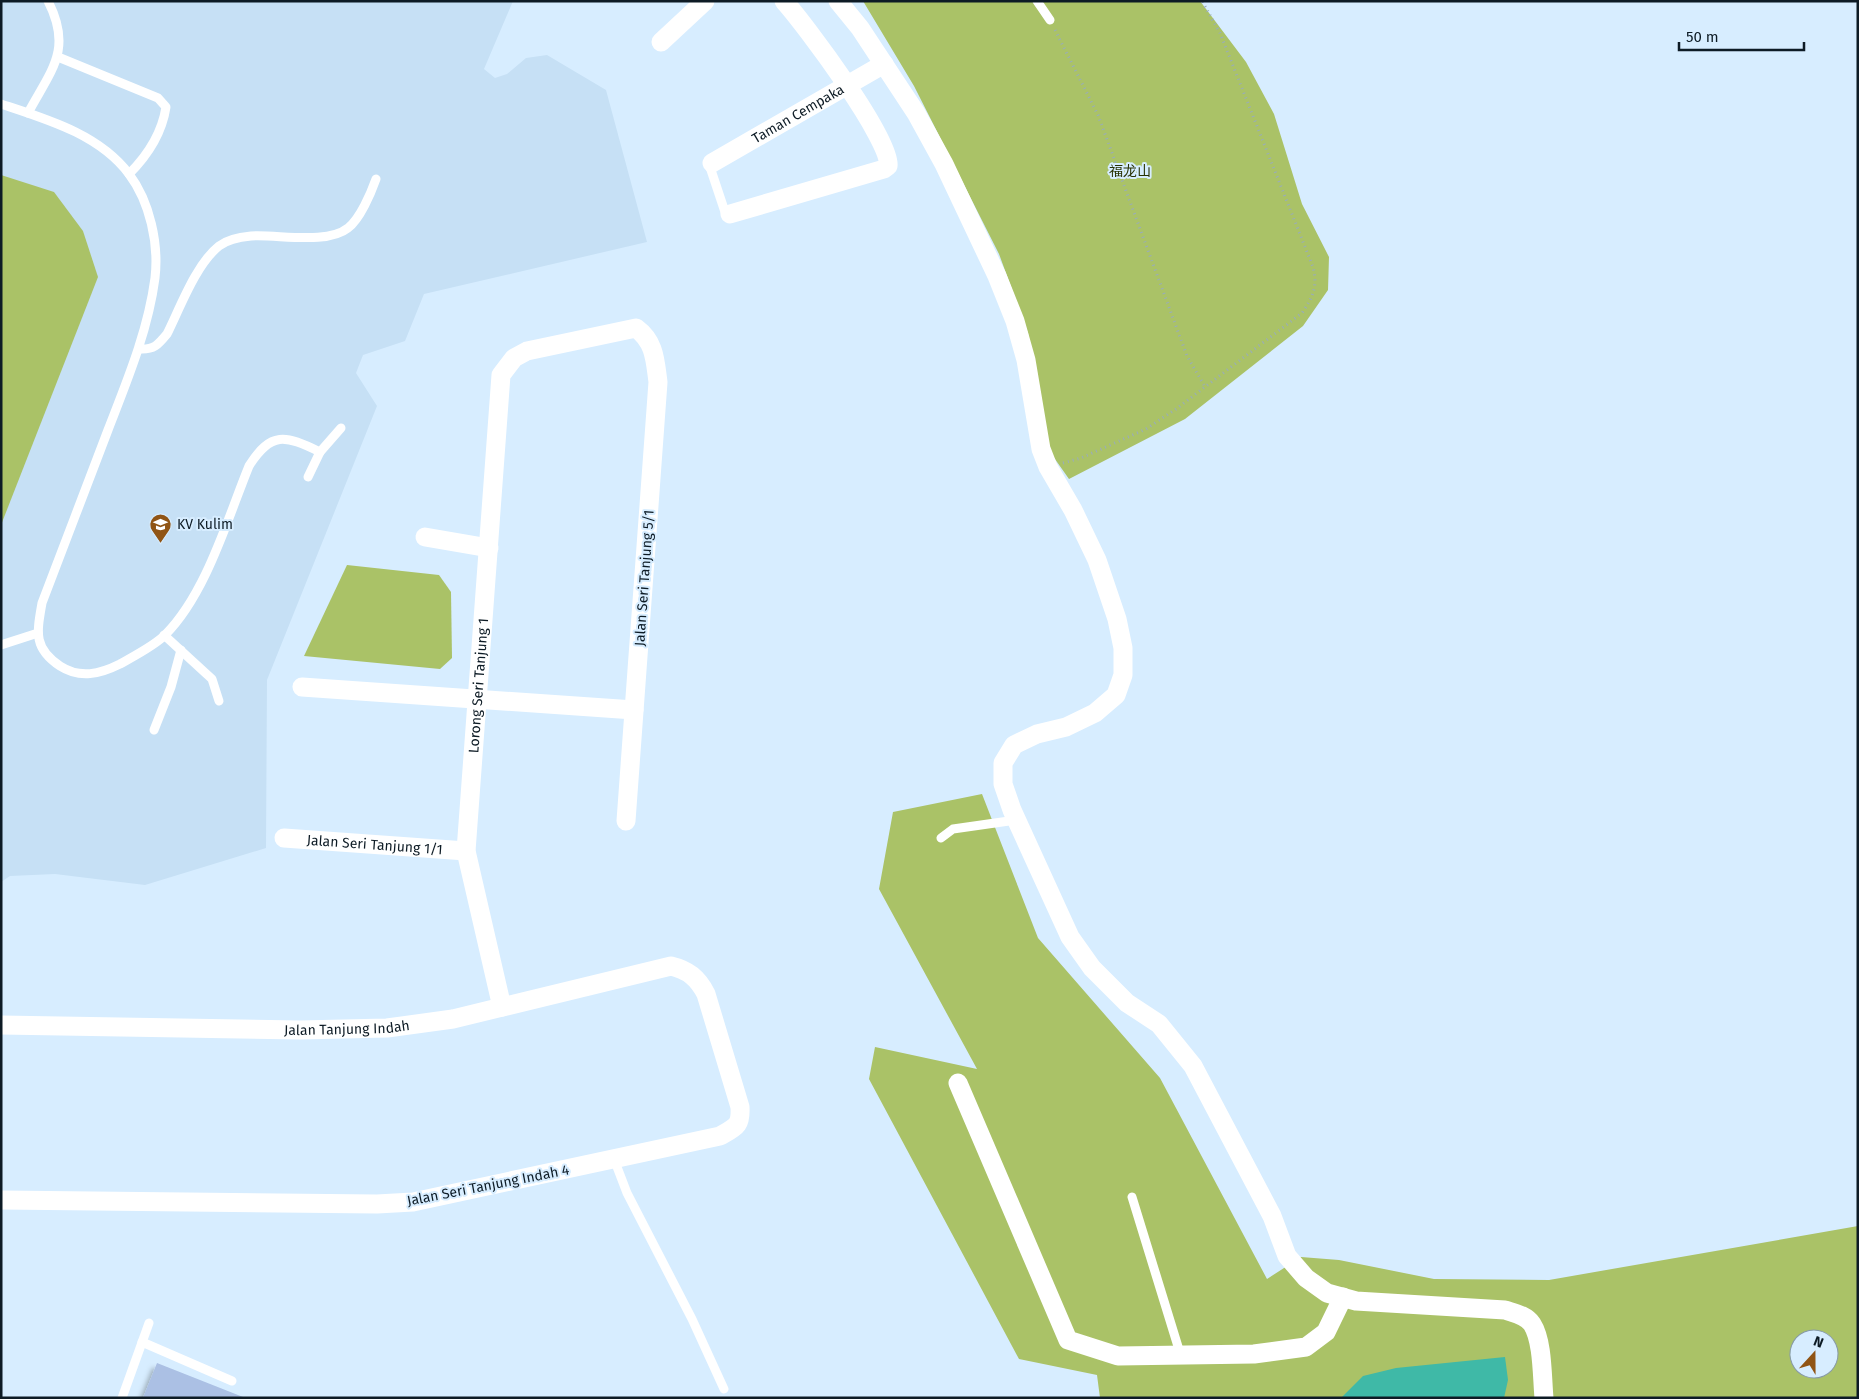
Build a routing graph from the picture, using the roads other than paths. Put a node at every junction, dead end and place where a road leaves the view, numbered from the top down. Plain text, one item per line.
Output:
1 (48, 1) edge
2 (705, 1) edge
3 (784, 1) edge
4 (838, 1) edge
5 (1037, 1) edge
6 (1050, 20) road end
7 (661, 42) dead end
8 (58, 58) junction
9 (884, 64) junction
10 (847, 86) junction
11 (1, 104) edge
12 (28, 113) junction
13 (712, 163) joint
14 (129, 174) junction
15 (376, 179) dead end
16 (730, 214) joint
17 (139, 349) junction
18 (510, 362) joint
19 (341, 428) dead end
20 (320, 452) junction
21 (308, 477) dead end
22 (425, 537) dead end
23 (489, 548) junction
24 (38, 633) junction
25 (164, 635) junction
26 (1, 645) edge
27 (181, 650) junction
28 (302, 687) dead end
29 (219, 701) dead end
30 (477, 701) junction
31 (634, 710) junction
32 (154, 730) dead end
33 (1016, 820) junction
34 (626, 822) dead end
35 (284, 838) dead end
36 (941, 838) dead end
37 (466, 851) junction
38 (685, 969) joint
39 (502, 1007) junction
40 (1, 1025) edge
41 (958, 1083) dead end
42 (614, 1159) junction
43 (1132, 1197) dead end
44 (1, 1200) edge
45 (1342, 1297) junction
46 (149, 1323) dead end
47 (142, 1342) junction
48 (1180, 1353) junction
49 (232, 1382) dead end
50 (724, 1389) dead end
51 (122, 1398) edge
52 (1544, 1398) edge

1 - 8 lane
2 - 7 street
3 - 10 street
4 - 9 street
5 - 6 lane
8 - 12 lane
8 - 14 lane
9 - 10 street, Taman Cempaka
9 - 33 street
10 - 13 street, Taman Cempaka
10 - 16 street
11 - 12 lane
12 - 14 lane
13 - 16 lane
14 - 17 lane
15 - 17 lane
17 - 24 lane
18 - 23 street, Lorong Seri Tanjung 1
18 - 31 street, Jalan Seri Tanjung 5/1
19 - 20 lane
20 - 21 lane
20 - 25 lane
22 - 23 street
23 - 30 street, Lorong Seri Tanjung 1
24 - 25 lane
24 - 26 lane
25 - 27 lane
27 - 29 lane
27 - 32 lane
28 - 30 street
30 - 31 street
30 - 37 street, Lorong Seri Tanjung 1
31 - 34 street, Jalan Seri Tanjung 5/1
33 - 36 lane
33 - 45 street
35 - 37 street, Jalan Seri Tanjung 1/1
37 - 39 street, Lorong Seri Tanjung 1
38 - 39 street, Jalan Tanjung Indah
38 - 42 street, Jalan Seri Tanjung Indah 4
39 - 40 street, Jalan Tanjung Indah
41 - 48 street
42 - 44 street, Jalan Seri Tanjung Indah 4
42 - 50 lane
43 - 48 lane
45 - 48 street
45 - 52 street
46 - 47 lane
47 - 49 lane
47 - 51 lane

